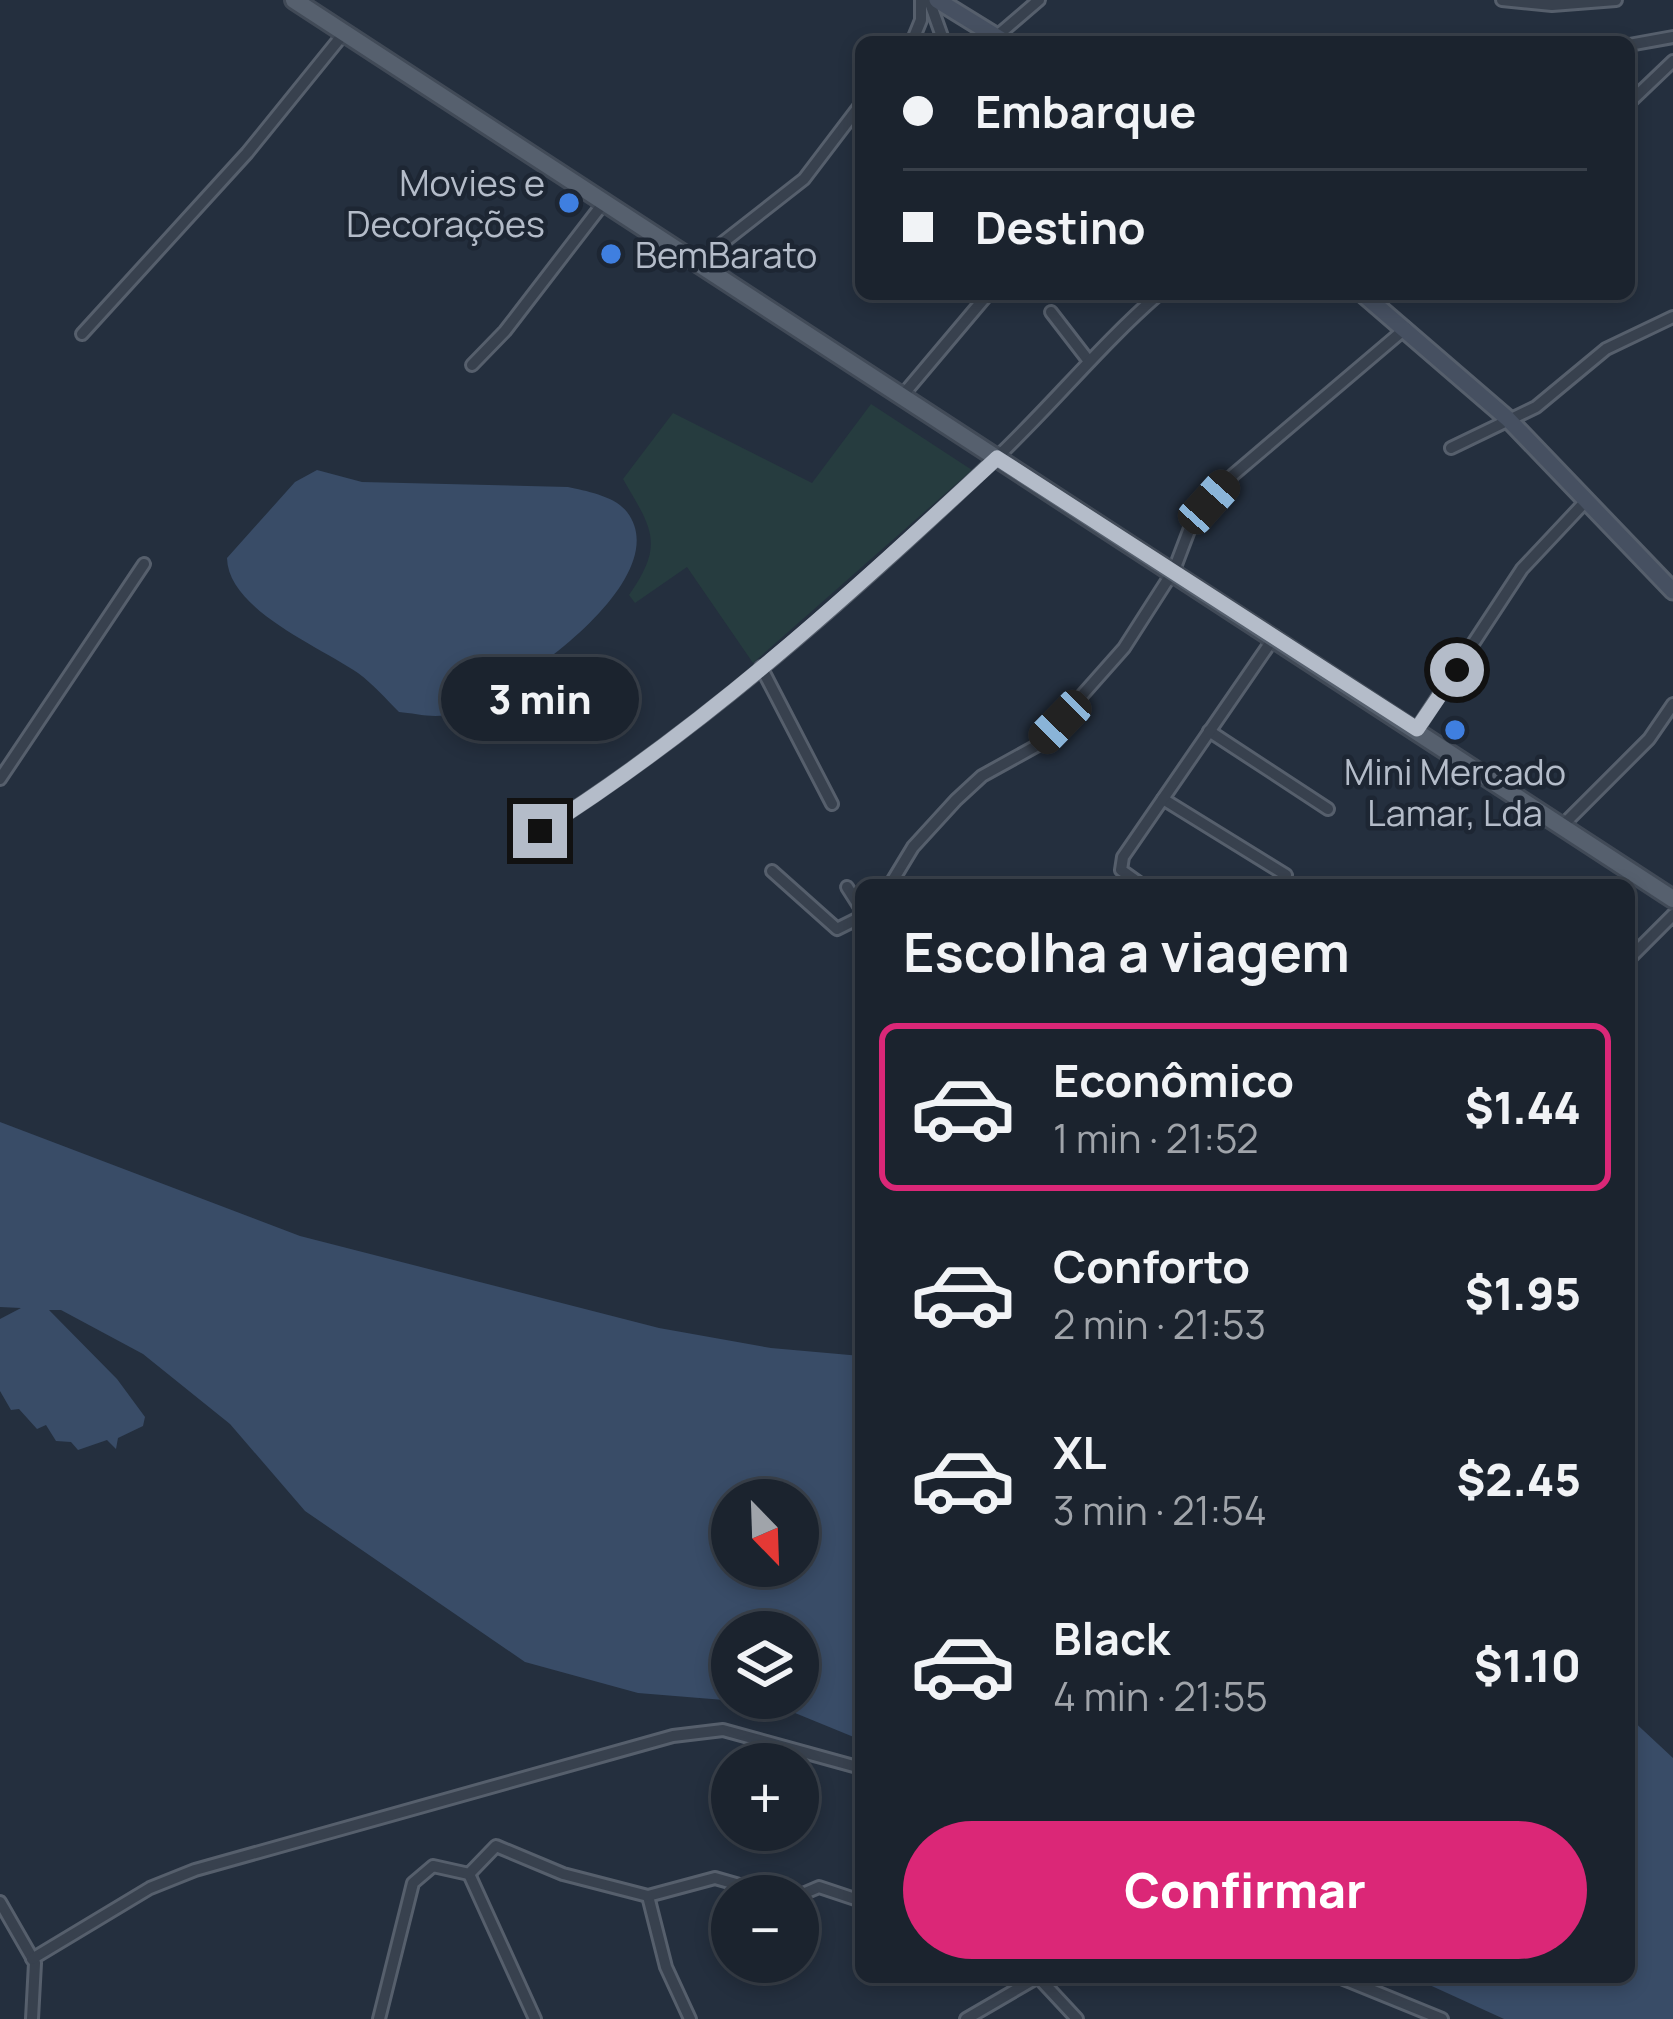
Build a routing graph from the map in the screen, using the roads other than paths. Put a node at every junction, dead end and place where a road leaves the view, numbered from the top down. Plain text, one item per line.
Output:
1 (295, 0) edge
2 (929, 0) edge
3 (1039, 0) edge
4 (1502, 0) edge
5 (1616, 0) edge
6 (345, 32) junction
7 (914, 36) edge
8 (942, 36) edge
9 (990, 36) edge
10 (1003, 36) edge
11 (1673, 37) edge
12 (1635, 44) edge
13 (1673, 61) edge
14 (1635, 97) edge
15 (855, 112) edge
16 (605, 201) junction
17 (698, 262) junction
18 (983, 300) edge
19 (1153, 300) edge
20 (1371, 300) edge
21 (1051, 312) dead end
22 (1673, 316) edge
23 (1406, 328) junction
24 (82, 334) dead end
25 (1088, 360) junction
26 (472, 365) dead end
27 (902, 396) junction
28 (1508, 419) junction
29 (1451, 448) dead end
30 (997, 458) junction
31 (1585, 502) junction
32 (144, 564) dead end
33 (1174, 570) junction
34 (1673, 591) edge
35 (1275, 636) junction
36 (761, 667) junction
37 (1673, 704) edge
38 (1417, 729) junction
39 (1209, 731) junction
40 (0, 779) edge
41 (1163, 799) junction
42 (832, 804) dead end
43 (1328, 809) dead end
44 (1562, 826) junction
45 (540, 831) dead end
46 (772, 871) dead end
47 (1286, 875) dead end
48 (894, 879) edge
49 (1136, 879) edge
50 (847, 887) dead end
51 (1673, 899) edge
52 (855, 902) edge
53 (1673, 915) edge
54 (855, 917) edge
55 (1635, 953) edge
56 (855, 1766) edge
57 (469, 1874) junction
58 (711, 1879) edge
59 (819, 1887) edge
60 (648, 1896) junction
61 (855, 1899) edge
62 (0, 1903) edge
63 (32, 1959) junction
64 (1028, 1983) edge
65 (1044, 1983) edge
66 (1354, 1983) edge
67 (32, 2019) edge
68 (379, 2019) edge
69 (535, 2019) edge
70 (690, 2019) edge
71 (966, 2019) edge
72 (1077, 2019) edge
73 (1442, 2019) edge

1 - 6 main road
2 - 7 street
2 - 8 street
2 - 9 street
3 - 10 street
4 - 5 street
6 - 16 main road
6 - 24 street
11 - 12 street
13 - 14 street
15 - 17 street
16 - 17 main road
16 - 26 street
17 - 27 main road
18 - 27 street
19 - 25 street
20 - 23 street
21 - 25 street
22 - 28 street
23 - 28 street
23 - 33 street
25 - 30 street
27 - 30 main road
28 - 29 street
28 - 31 street
30 - 33 main road
30 - 36 street
31 - 34 street
31 - 38 street
32 - 40 street
33 - 35 main road
33 - 48 street
35 - 38 main road
35 - 39 street
36 - 42 street
36 - 45 street
37 - 44 street
38 - 44 main road
39 - 41 street
39 - 43 street
41 - 47 street
41 - 49 street
44 - 51 main road
46 - 54 street
50 - 52 street
53 - 55 street
56 - 63 street
57 - 60 street
57 - 68 street
57 - 69 street
58 - 60 street
59 - 61 street
60 - 70 street
62 - 63 street
63 - 67 street
64 - 71 street
65 - 72 street
66 - 73 street

